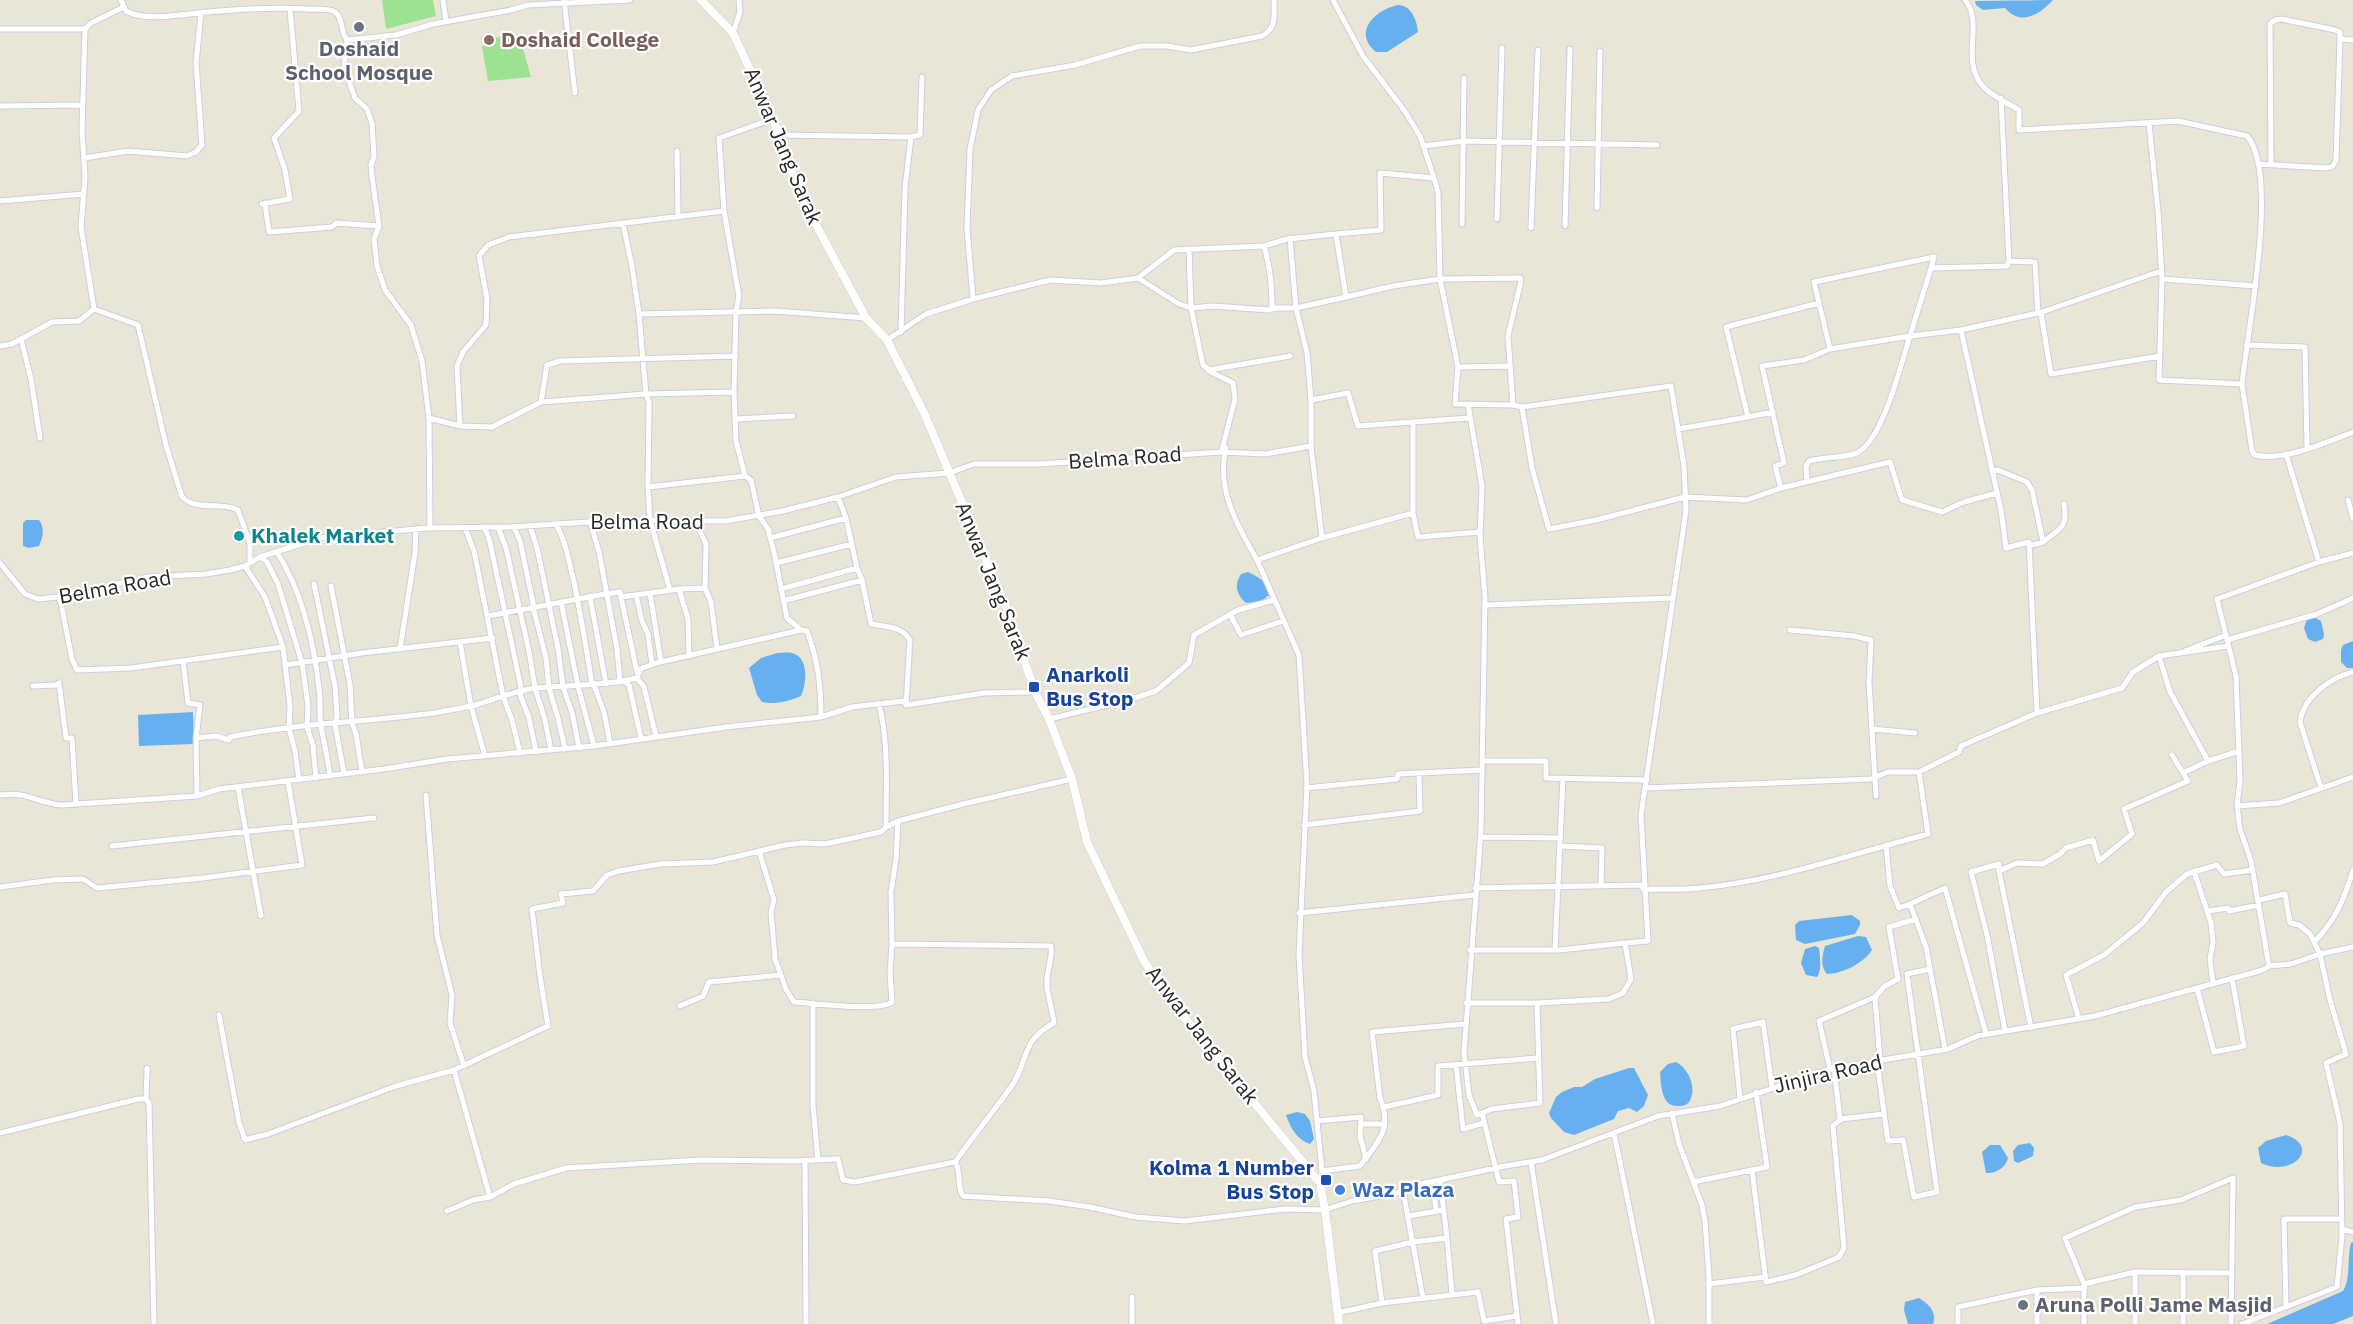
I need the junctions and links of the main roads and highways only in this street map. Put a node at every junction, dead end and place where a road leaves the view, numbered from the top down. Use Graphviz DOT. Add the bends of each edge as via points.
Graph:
graph roads {
  1 [pos="701,0"];
  2 [pos="1339,1324"];
  1 -- 2 [label="main road, Anwar Jang Sarak" via="733,33 814,221 866,318 887,340 925,416 1007,609 1035,692 1071,779 1087,842 1144,961 1169,999 1320,1183"];
}
